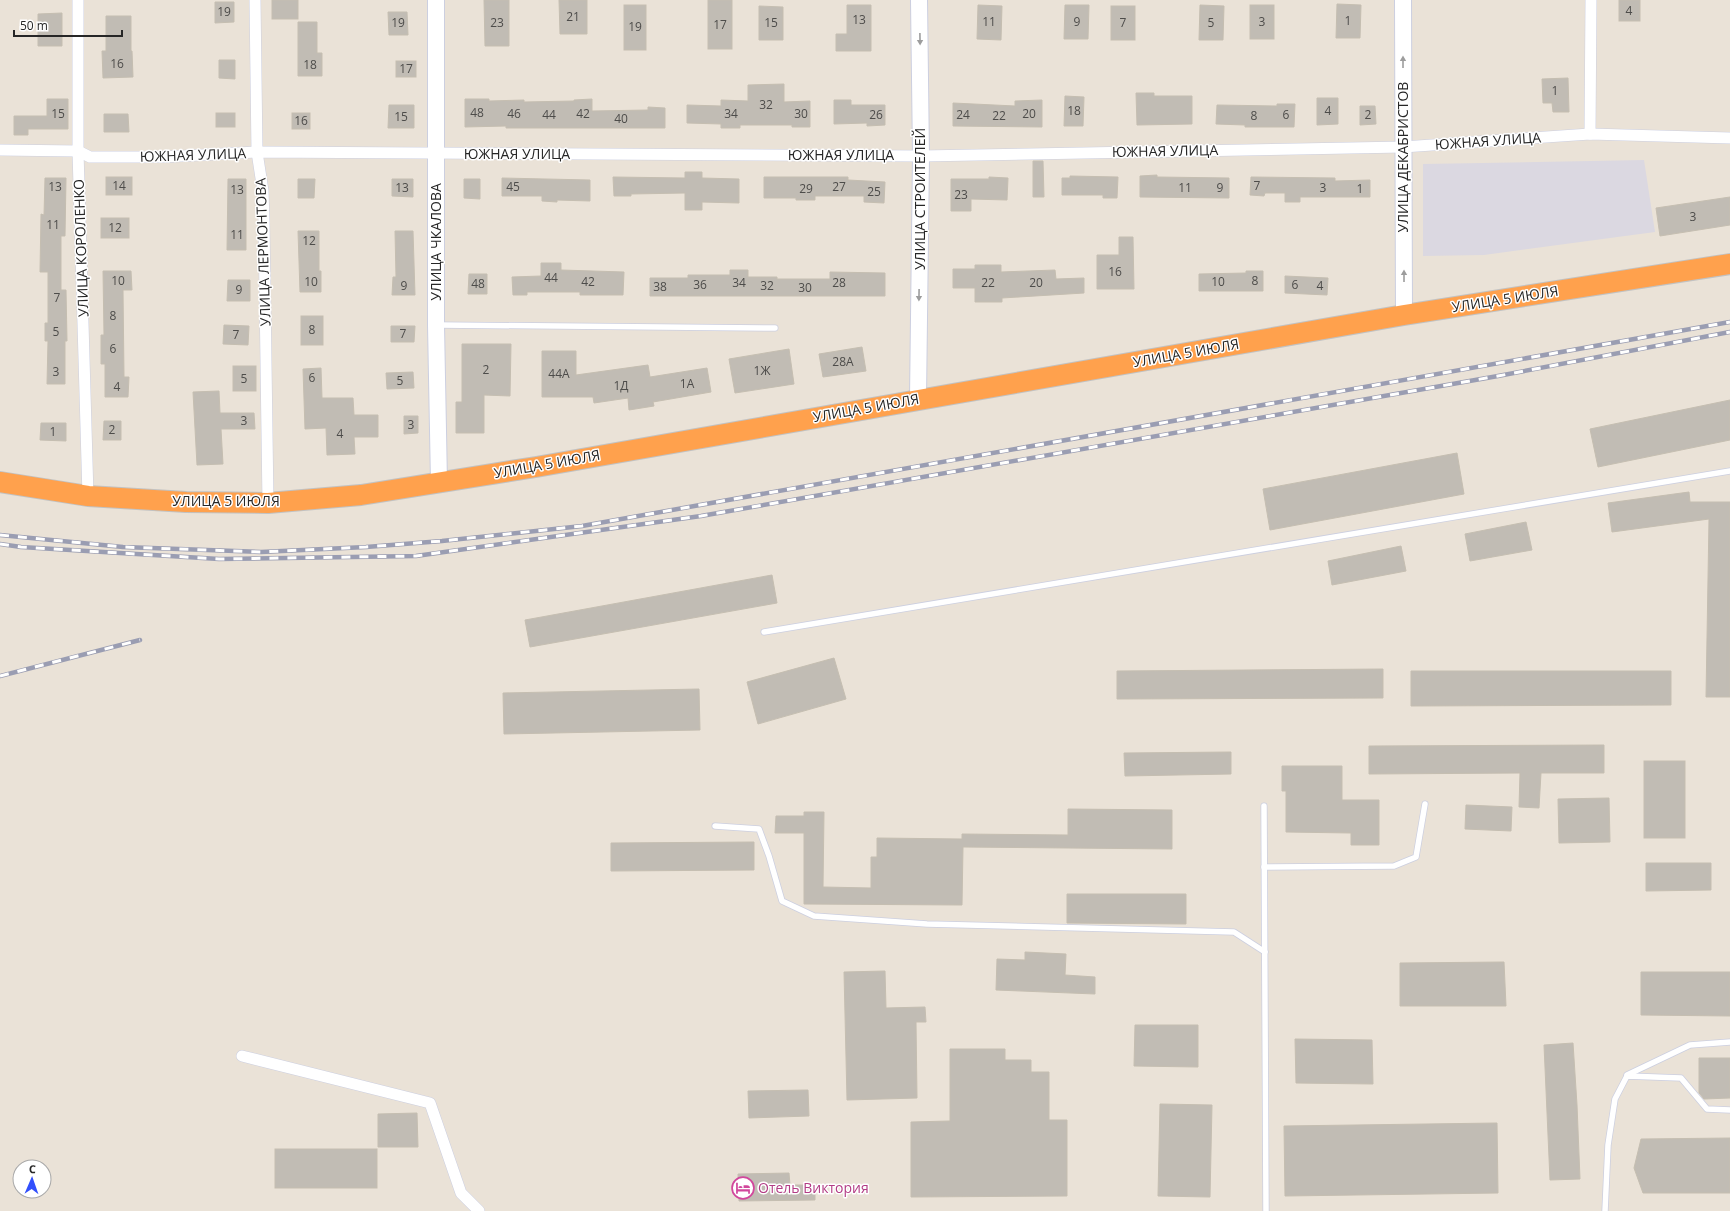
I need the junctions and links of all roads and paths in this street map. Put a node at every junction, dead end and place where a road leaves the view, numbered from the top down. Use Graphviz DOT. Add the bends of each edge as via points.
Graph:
graph roads {
  1 [pos="78,0"];
  2 [pos="255,0"];
  3 [pos="436,0"];
  4 [pos="919,0"];
  5 [pos="1403,0"];
  6 [pos="1591,0"];
  7 [pos="1590,134"];
  8 [pos="1730,138"];
  9 [pos="1404,147"];
  10 [pos="0,150"];
  11 [pos="78,151"];
  12 [pos="257,152"];
  13 [pos="436,153"];
  14 [pos="921,156"];
  15 [pos="1730,264"];
  16 [pos="1404,315"];
  17 [pos="436,325"];
  18 [pos="775,328"];
  19 [pos="918,399"];
  20 [pos="1730,471"];
  21 [pos="0,482"];
  22 [pos="439,483"];
  23 [pos="88,496"];
  24 [pos="268,503"];
  25 [pos="764,632"];
  26 [pos="1425,804"];
  27 [pos="1264,806"];
  28 [pos="715,826"];
  29 [pos="1264,867"];
  30 [pos="1265,952"];
  31 [pos="1730,1042"];
  32 [pos="242,1056"];
  33 [pos="1627,1076"];
  34 [pos="1730,1110"];
  35 [pos="479,1211"];
  36 [pos="1266,1211"];
  37 [pos="1605,1211"];
  1 -- 11 [label="street, УЛИЦА КОРОЛЕНКО"];
  2 -- 12 [label="street, УЛИЦА ЛЕРМОНТОВА"];
  3 -- 13 [label="main road, УЛИЦА ЧКАЛОВА"];
  4 -- 14 [label="main road, УЛИЦА СТРОИТЕЛЕЙ, one-way"];
  9 -- 5 [label="main road, УЛИЦА ДЕКАБРИСТОВ, one-way"];
  6 -- 7 [label="street"];
  7 -- 8 [label="street, ЮЖНАЯ УЛИЦА"];
  7 -- 9 [label="street, ЮЖНАЯ УЛИЦА"];
  9 -- 14 [label="street, ЮЖНАЯ УЛИЦА"];
  16 -- 9 [label="main road, УЛИЦА ДЕКАБРИСТОВ, one-way"];
  10 -- 11 [label="street, ЮЖНАЯ УЛИЦА"];
  11 -- 12 [label="street, ЮЖНАЯ УЛИЦА" via="90,157 163,157"];
  11 -- 23 [label="street, УЛИЦА КОРОЛЕНКО"];
  12 -- 13 [label="street, ЮЖНАЯ УЛИЦА"];
  12 -- 24 [label="street, УЛИЦА ЛЕРМОНТОВА" via="263,191 264,222"];
  13 -- 14 [label="street, ЮЖНАЯ УЛИЦА"];
  13 -- 17 [label="main road, УЛИЦА ЧКАЛОВА"];
  14 -- 19 [label="main road, УЛИЦА СТРОИТЕЛЕЙ, one-way"];
  15 -- 16 [label="highway, УЛИЦА 5 ИЮЛЯ"];
  16 -- 19 [label="highway, УЛИЦА 5 ИЮЛЯ"];
  17 -- 18 [label="lane"];
  17 -- 22 [label="main road, УЛИЦА ЧКАЛОВА"];
  19 -- 22 [label="highway, УЛИЦА 5 ИЮЛЯ"];
  20 -- 25 [label="lane"];
  21 -- 23 [label="highway, УЛИЦА 5 ИЮЛЯ"];
  22 -- 24 [label="highway, УЛИЦА 5 ИЮЛЯ" via="361,495"];
  23 -- 24 [label="highway, УЛИЦА 5 ИЮЛЯ" via="186,502"];
  26 -- 29 [label="lane" via="1416,857 1394,866"];
  27 -- 29 [label="lane"];
  28 -- 30 [label="lane" via="759,829 770,856 782,901 814,916 927,924 1234,932"];
  29 -- 30 [label="lane"];
  30 -- 36 [label="lane"];
  31 -- 33 [label="lane" via="1690,1045"];
  32 -- 35 [label="street" via="430,1103 461,1193"];
  33 -- 34 [label="lane" via="1681,1078 1707,1109"];
  33 -- 37 [label="lane" via="1615,1099 1608,1144"];
}
